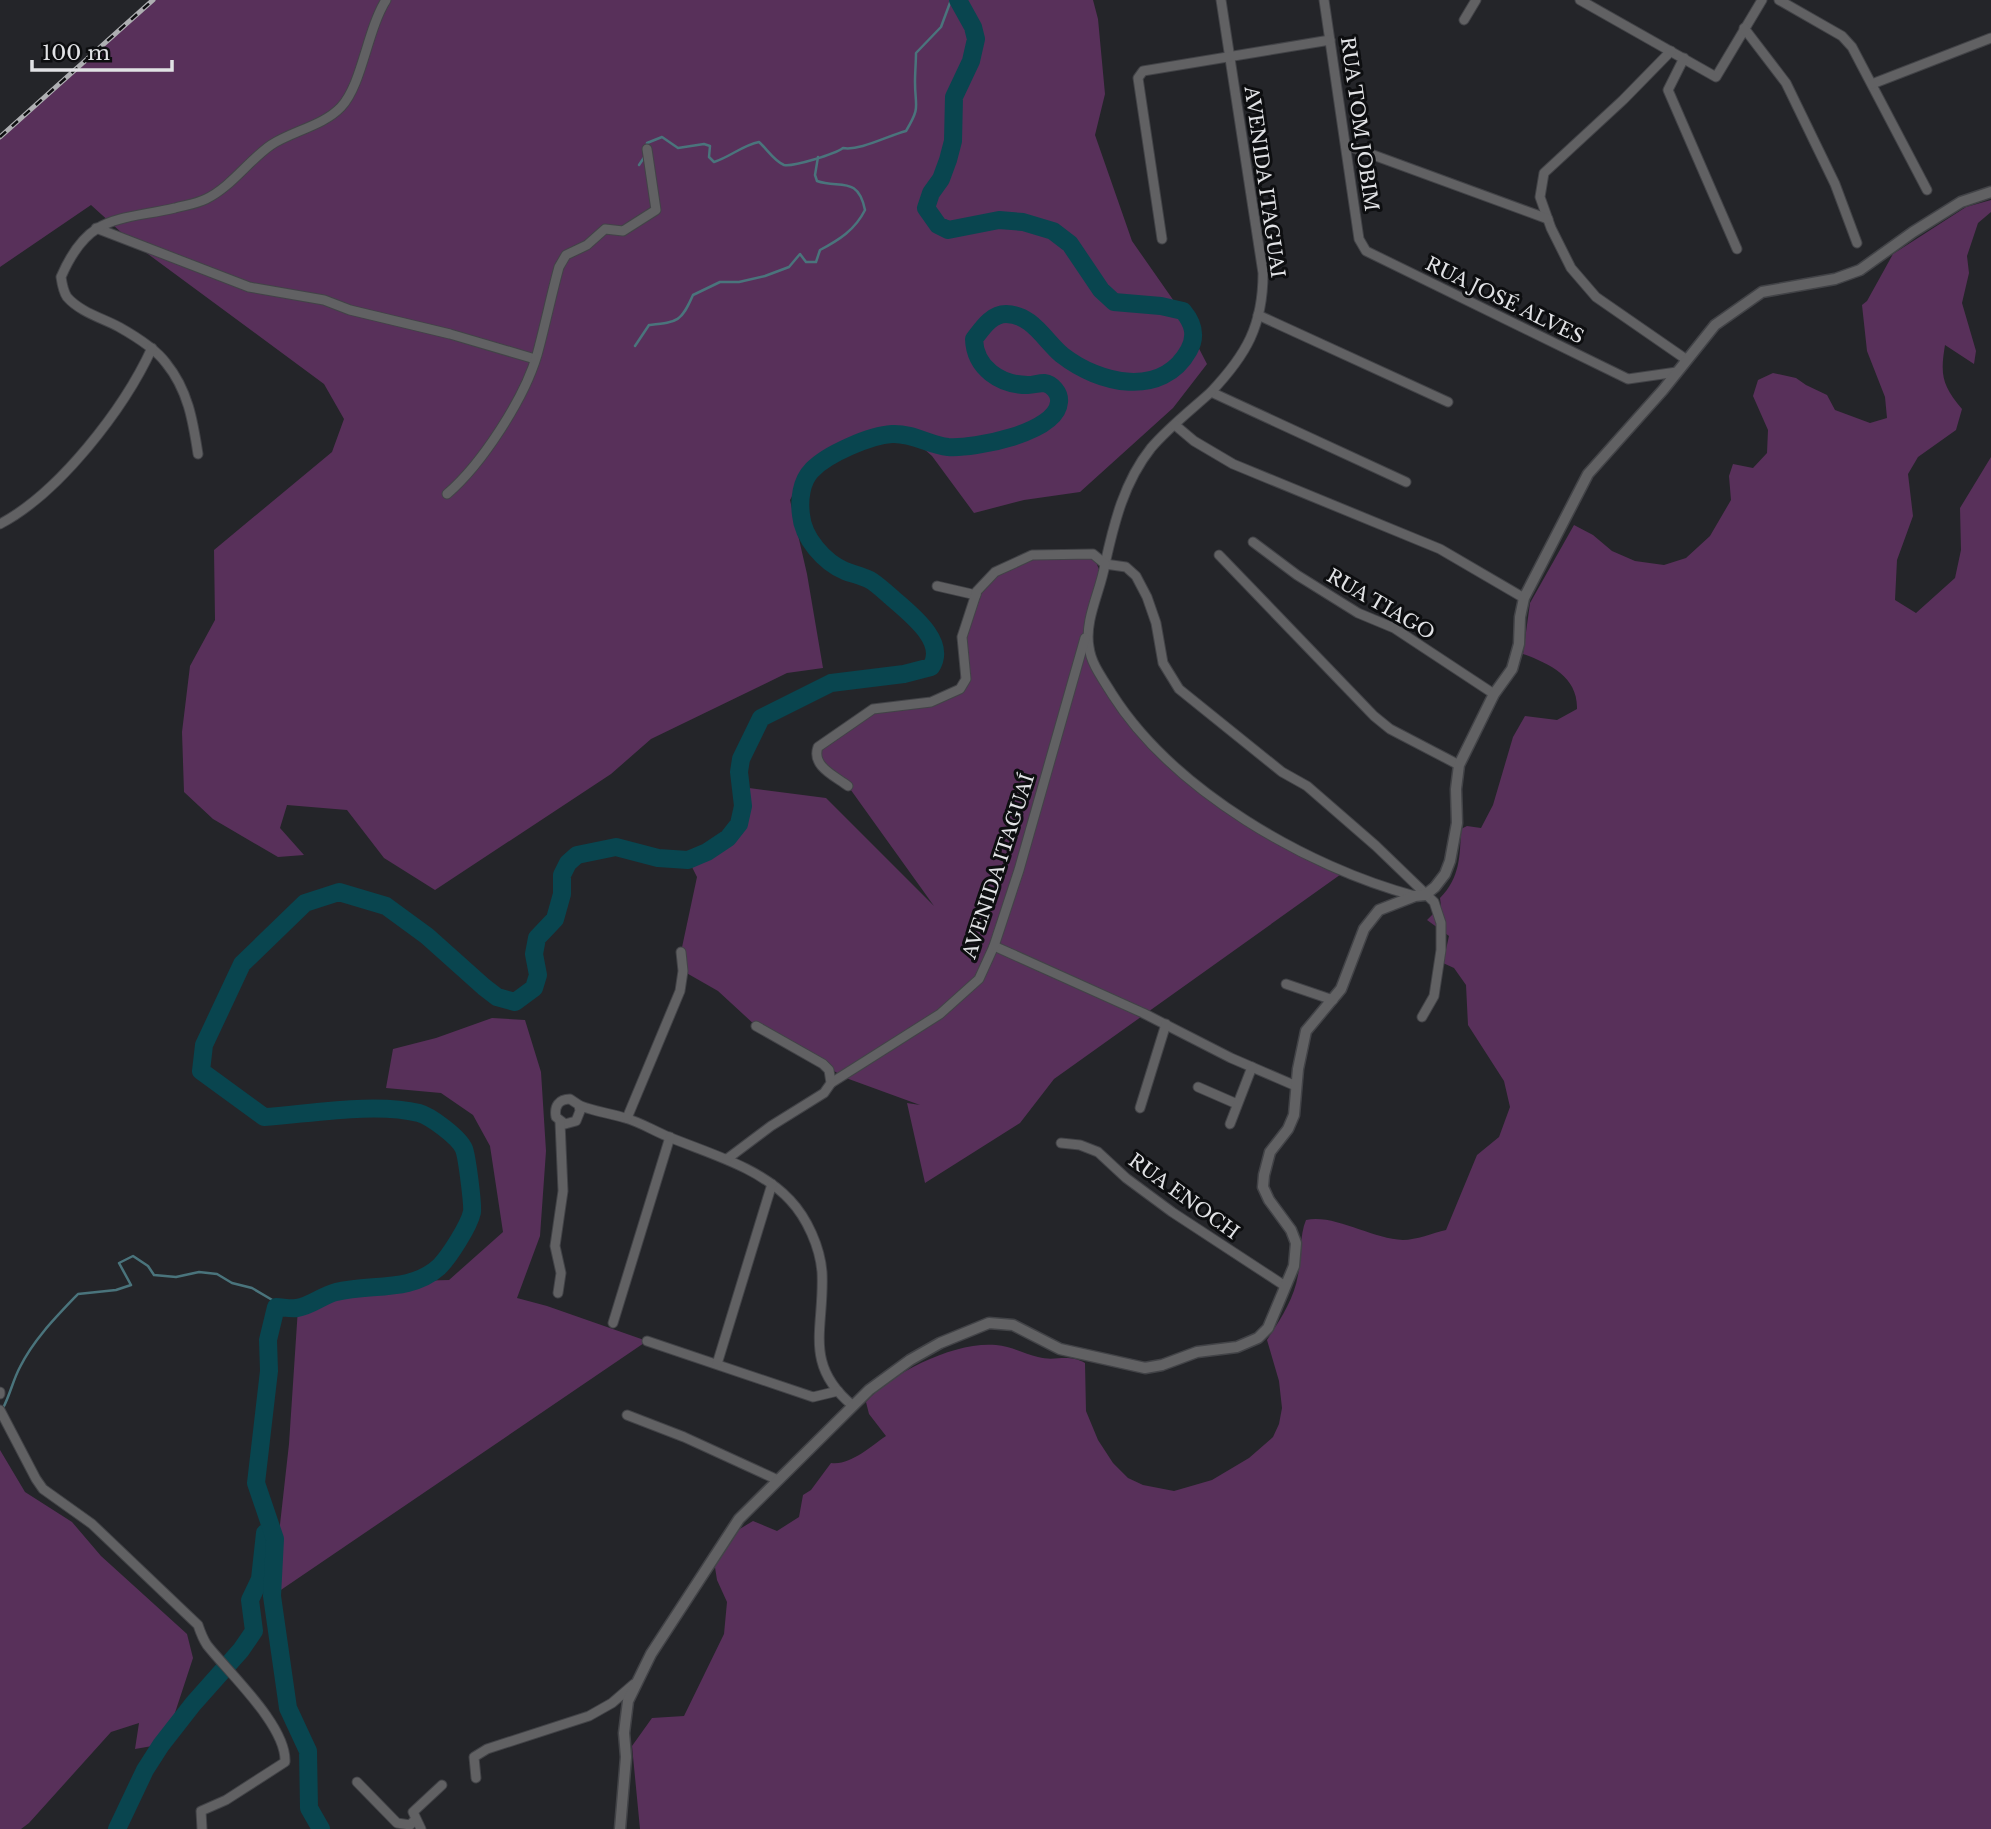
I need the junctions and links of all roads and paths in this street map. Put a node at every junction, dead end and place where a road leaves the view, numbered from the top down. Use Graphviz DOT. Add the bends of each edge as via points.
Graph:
graph roads {
  1 [pos="386,0"];
  2 [pos="1221,0"];
  3 [pos="1324,0"];
  4 [pos="1476,0"];
  5 [pos="1580,0"];
  6 [pos="1762,0"];
  7 [pos="1779,0"];
  8 [pos="1799,4"];
  9 [pos="1464,20"];
  10 [pos="1744,28"];
  11 [pos="1991,38"];
  12 [pos="1330,40"];
  13 [pos="1671,51"];
  14 [pos="1230,56"];
  15 [pos="1684,58"];
  16 [pos="1872,84"];
  17 [pos="1346,145"];
  18 [pos="647,149"];
  19 [pos="1927,190"];
  20 [pos="1991,192"];
  21 [pos="1548,219"];
  22 [pos="96,228"];
  23 [pos="1162,239"];
  24 [pos="1857,243"];
  25 [pos="1737,249"];
  26 [pos="1366,251"];
  27 [pos="1258,316"];
  28 [pos="152,348"];
  29 [pos="535,359"];
  30 [pos="1687,360"];
  31 [pos="1677,372"];
  32 [pos="1211,392"];
  33 [pos="1448,402"];
  34 [pos="1175,425"];
  35 [pos="198,454"];
  36 [pos="1406,482"];
  37 [pos="447,494"];
  38 [pos="0,524"];
  39 [pos="1253,542"];
  40 [pos="1219,555"];
  41 [pos="1105,564"];
  42 [pos="937,586"];
  43 [pos="976,595"];
  44 [pos="1524,598"];
  45 [pos="1088,630"];
  46 [pos="1494,694"];
  47 [pos="1459,765"];
  48 [pos="848,786"];
  49 [pos="1420,895"];
  50 [pos="994,946"];
  51 [pos="681,952"];
  52 [pos="1286,984"];
  53 [pos="1334,1000"];
  54 [pos="1422,1017"];
  55 [pos="1166,1024"];
  56 [pos="756,1026"];
  57 [pos="1252,1067"];
  58 [pos="831,1083"];
  59 [pos="1296,1086"];
  60 [pos="1198,1087"];
  61 [pos="1237,1104"];
  62 [pos="579,1105"];
  63 [pos="1140,1108"];
  64 [pos="628,1118"];
  65 [pos="560,1122"];
  66 [pos="1230,1124"];
  67 [pos="670,1137"];
  68 [pos="1061,1143"];
  69 [pos="727,1159"];
  70 [pos="772,1184"];
  71 [pos="1285,1286"];
  72 [pos="558,1293"];
  73 [pos="613,1323"];
  74 [pos="648,1341"];
  75 [pos="718,1364"];
  76 [pos="838,1391"];
  77 [pos="852,1405"];
  78 [pos="2,1415"];
  79 [pos="627,1415"];
  80 [pos="778,1480"];
  81 [pos="640,1678"];
  82 [pos="476,1778"];
  83 [pos="358,1783"];
  84 [pos="442,1785"];
  85 [pos="415,1819"];
  86 [pos="202,1829"];
  87 [pos="421,1829"];
  88 [pos="620,1829"];
  1 -- 22 [label="street" via="354,86 339,110 272,145 208,198 118,218"];
  2 -- 14 [label="street, AVENIDA ITAGUAI"];
  3 -- 12 [label="street, RUA TOM JOBIM"];
  4 -- 9 [label="street"];
  5 -- 13 [label="street"];
  6 -- 10 [label="street"];
  7 -- 8 [label="street"];
  8 -- 16 [label="street" via="1842,36"];
  10 -- 15 [label="street" via="1716,77"];
  10 -- 24 [label="street" via="1786,83 1835,184"];
  11 -- 16 [label="street"];
  12 -- 14 [label="street"];
  12 -- 17 [label="street, RUA TOM JOBIM"];
  13 -- 15 [label="street"];
  13 -- 21 [label="street" via="1544,173 1540,197"];
  14 -- 23 [label="street" via="1139,74"];
  14 -- 27 [label="street, AVENIDA ITAGUAI" via="1263,273"];
  15 -- 25 [label="street" via="1668,90"];
  16 -- 19 [label="street"];
  17 -- 21 [label="street"];
  17 -- 26 [label="street, RUA TOM JOBIM" via="1359,239"];
  18 -- 29 [label="street" via="656,210 623,231 605,229 566,255"];
  20 -- 30 [label="street" via="1961,202 1860,270 1762,292 1715,325"];
  21 -- 30 [label="street" via="1572,268 1596,296"];
  22 -- 28 [label="street" via="76,247 61,277 66,295 75,305"];
  22 -- 29 [label="street" via="249,287 324,300"];
  26 -- 31 [label="street, RUA JOSÉ ALVES" via="1628,379"];
  27 -- 32 [label="street, AVENIDA ITAGUAI" via="1234,367"];
  27 -- 33 [label="street"];
  28 -- 35 [label="street" via="166,362 188,402"];
  28 -- 38 [label="street" via="143,368 78,458 22,512"];
  29 -- 37 [label="street" via="524,389 491,445"];
  30 -- 31 [label="street"];
  31 -- 44 [label="street" via="1588,474"];
  32 -- 34 [label="street"];
  32 -- 36 [label="street"];
  34 -- 41 [label="street" via="1152,447 1128,484"];
  34 -- 44 [label="street" via="1233,464 1440,549"];
  39 -- 46 [label="street, RUA TIAGO" via="1297,575 1358,613 1394,628"];
  40 -- 47 [label="street" via="1390,730"];
  41 -- 43 [label="street" via="1093,554 1032,555 995,572"];
  41 -- 45 [label="street, AVENIDA ITAGUAÍ"];
  41 -- 49 [label="street" via="1126,566 1136,576 1156,623 1163,663 1179,690 1282,772 1307,786 1376,846"];
  42 -- 43 [label="street"];
  43 -- 48 [label="street" via="962,637 966,679 960,689 931,702 873,709 818,747 818,762"];
  44 -- 46 [label="street" via="1513,669"];
  45 -- 49 [label="street" via="1094,664 1127,717 1175,768 1260,830 1378,886"];
  45 -- 50 [label="street, AVENIDA ITAGUAÍ"];
  46 -- 47 [label="street"];
  47 -- 49 [label="street" via="1450,862 1435,887"];
  49 -- 53 [label="street" via="1379,909 1367,923"];
  49 -- 54 [label="street" via="1434,902 1441,923 1434,996"];
  50 -- 55 [label="street"];
  50 -- 58 [label="street, AVENIDA ITAGUAÍ" via="979,979 940,1014"];
  51 -- 64 [label="street" via="680,991"];
  52 -- 53 [label="street"];
  53 -- 59 [label="street" via="1306,1031"];
  55 -- 57 [label="street"];
  55 -- 63 [label="street"];
  56 -- 58 [label="street" via="823,1064 830,1070"];
  57 -- 59 [label="street"];
  57 -- 61 [label="street"];
  58 -- 69 [label="street, AVENIDA ITAGUAÍ" via="824,1093"];
  59 -- 71 [label="street" via="1294,1115 1270,1152 1264,1175 1269,1200 1296,1243 1294,1266"];
  60 -- 61 [label="street"];
  61 -- 66 [label="street"];
  62 -- 64 [label="street"];
  62 -- 65 [label="street" via="576,1121"];
  62 -- 65 [label="street" via="570,1099 560,1102 555,1112"];
  64 -- 67 [label="street"];
  65 -- 72 [label="street" via="563,1191 555,1246 561,1273"];
  67 -- 69 [label="street"];
  67 -- 73 [label="street"];
  68 -- 71 [label="street, RUA ENOCH" via="1098,1152 1172,1212"];
  69 -- 70 [label="street"];
  70 -- 75 [label="street"];
  70 -- 76 [label="street" via="799,1211 819,1254 820,1359"];
  71 -- 77 [label="street" via="1268,1328 1237,1347 1197,1352 1145,1368 1060,1349 1013,1325 989,1322 910,1360"];
  74 -- 75 [label="street"];
  75 -- 76 [label="street" via="813,1397"];
  76 -- 77 [label="street"];
  77 -- 80 [label="street"];
  78 -- 86 [label="street" via="43,1489 92,1524 198,1625 206,1643 238,1679 286,1752 285,1762 201,1811"];
  79 -- 80 [label="street"];
  80 -- 81 [label="street" via="739,1519"];
  81 -- 82 [label="street" via="589,1716 487,1749 474,1757"];
  81 -- 88 [label="street" via="625,1719"];
  83 -- 85 [label="street" via="397,1824 410,1825"];
  84 -- 85 [label="street" via="413,1812"];
  85 -- 87 [label="street"];
}
